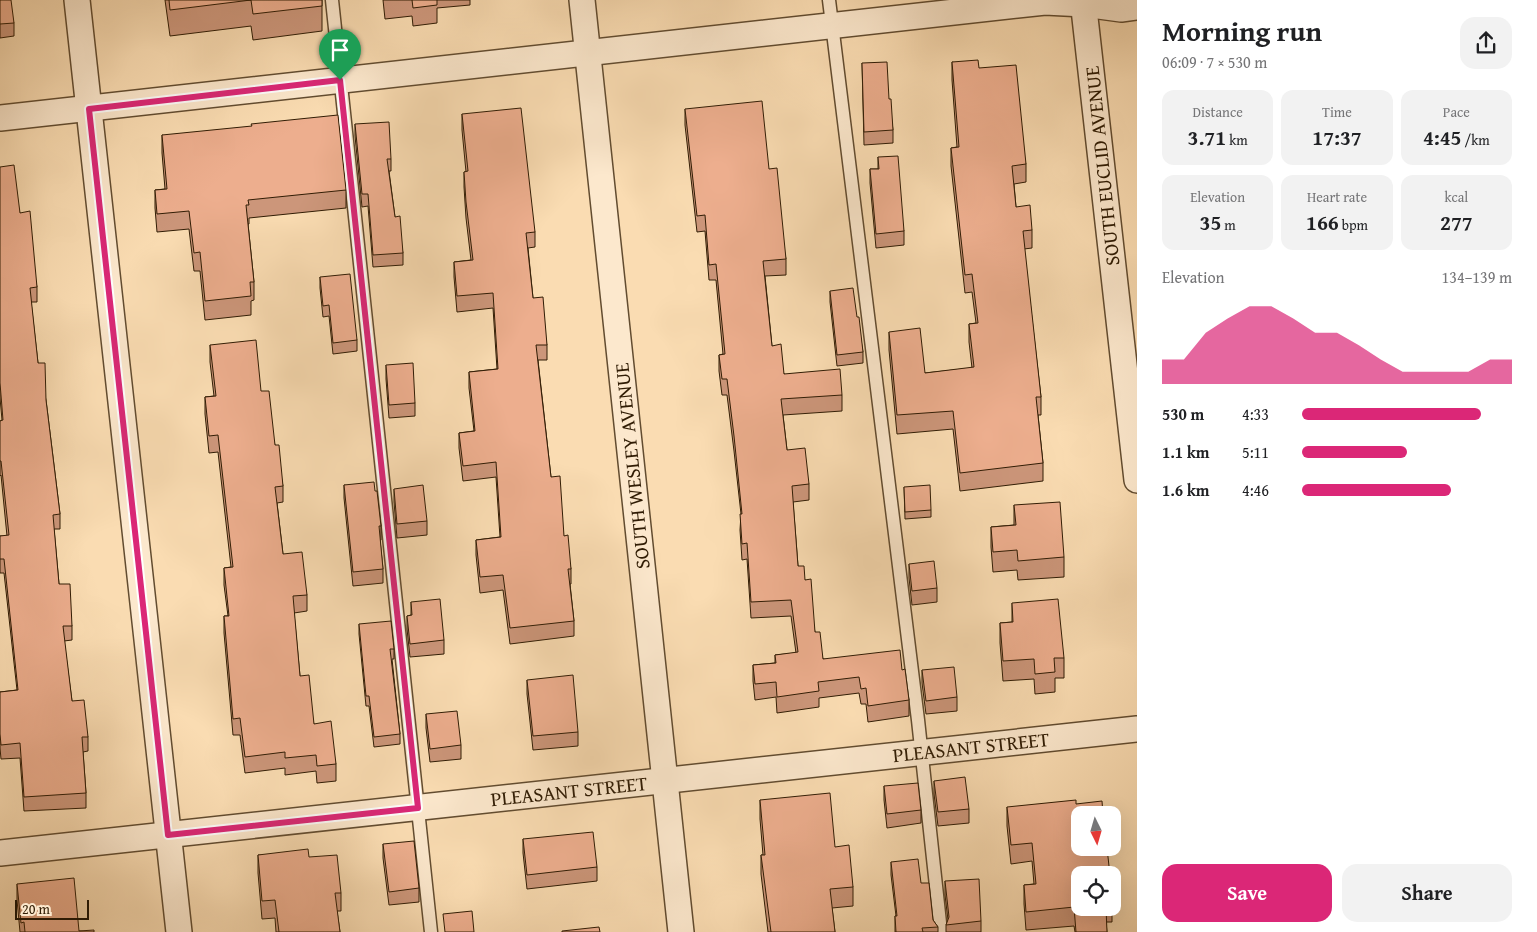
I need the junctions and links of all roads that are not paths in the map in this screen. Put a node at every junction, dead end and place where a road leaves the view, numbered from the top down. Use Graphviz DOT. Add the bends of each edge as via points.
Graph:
graph roads {
  1 [pos="77,0"];
  2 [pos="332,0"];
  3 [pos="582,0"];
  4 [pos="829,0"];
  5 [pos="1084,2"];
  6 [pos="1137,7"];
  7 [pos="832,26"];
  8 [pos="588,53"];
  9 [pos="340,80"];
  10 [pos="89,109"];
  11 [pos="0,118"];
  12 [pos="1137,480"];
  13 [pos="1137,729"];
  14 [pos="922,753"];
  15 [pos="665,781"];
  16 [pos="418,808"];
  17 [pos="168,835"];
  18 [pos="0,854"];
  19 [pos="179,932"];
  20 [pos="431,932"];
  21 [pos="681,932"];
  22 [pos="941,932"];
  1 -- 10 [label="street"];
  2 -- 9 [label="lane"];
  3 -- 8 [label="street, SOUTH WESLEY AVENUE"];
  4 -- 7 [label="lane"];
  5 -- 6 [label="street" via="1121,9"];
  5 -- 7 [label="street" via="1045,2"];
  5 -- 12 [label="street, SOUTH EUCLID AVENUE"];
  7 -- 8 [label="street"];
  7 -- 14 [label="lane"];
  8 -- 9 [label="street"];
  8 -- 15 [label="street, SOUTH WESLEY AVENUE"];
  9 -- 10 [label="street"];
  9 -- 16 [label="lane"];
  10 -- 11 [label="street"];
  10 -- 17 [label="street"];
  13 -- 14 [label="street, PLEASANT STREET"];
  14 -- 15 [label="street, PLEASANT STREET"];
  14 -- 22 [label="lane"];
  15 -- 16 [label="street, PLEASANT STREET"];
  15 -- 21 [label="street, SOUTH WESLEY AVENUE"];
  16 -- 17 [label="street, PLEASANT STREET"];
  16 -- 20 [label="lane"];
  17 -- 18 [label="street, PLEASANT STREET"];
  17 -- 19 [label="street"];
}
